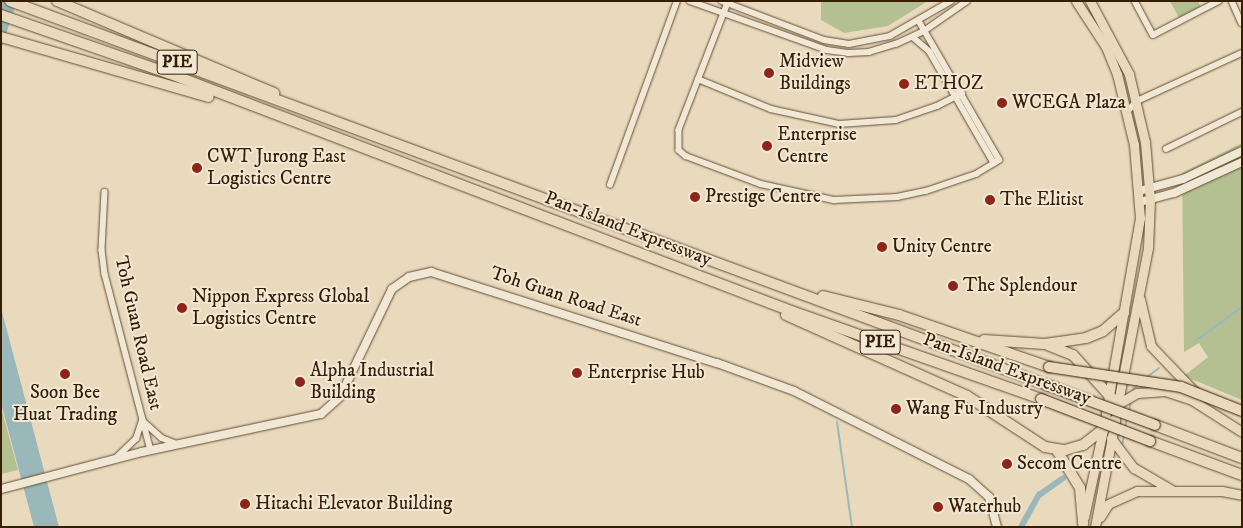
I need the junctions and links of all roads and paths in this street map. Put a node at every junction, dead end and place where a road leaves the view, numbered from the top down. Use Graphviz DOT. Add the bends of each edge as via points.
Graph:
graph roads {
  1 [pos="57,1"];
  2 [pos="678,1"];
  3 [pos="690,1"];
  4 [pos="951,1"];
  5 [pos="967,1"];
  6 [pos="1076,1"];
  7 [pos="1090,1"];
  8 [pos="1134,1"];
  9 [pos="1219,1"];
  10 [pos="1232,1"];
  11 [pos="725,2"];
  12 [pos="14,3"];
  13 [pos="723,14"];
  14 [pos="1,15"];
  15 [pos="919,22"];
  16 [pos="1242,23"];
  17 [pos="924,31"];
  18 [pos="1,37"];
  19 [pos="913,37"];
  20 [pos="1242,53"];
  21 [pos="698,79"];
  22 [pos="959,94"];
  23 [pos="232,100"];
  24 [pos="1137,102"];
  25 [pos="1127,112"];
  26 [pos="1242,112"];
  27 [pos="334,121"];
  28 [pos="1166,149"];
  29 [pos="1242,151"];
  30 [pos="1242,162"];
  31 [pos="610,185"];
  32 [pos="1149,189"];
  33 [pos="1139,191"];
  34 [pos="105,192"];
  35 [pos="1150,200"];
  36 [pos="1140,202"];
  37 [pos="720,284"];
  38 [pos="797,291"];
  39 [pos="1139,295"];
  40 [pos="1124,313"];
  41 [pos="969,339"];
  42 [pos="1045,344"];
  43 [pos="1108,394"];
  44 [pos="1117,404"];
  45 [pos="1242,411"];
  46 [pos="1220,416"];
  47 [pos="1110,418"];
  48 [pos="142,419"];
  49 [pos="1103,430"];
  50 [pos="1242,432"];
  51 [pos="1112,439"];
  52 [pos="177,444"];
  53 [pos="151,450"];
  54 [pos="1056,450"];
  55 [pos="1242,458"];
  56 [pos="114,459"];
  57 [pos="1242,475"];
  58 [pos="1,489"];
  59 [pos="1174,491"];
  60 [pos="1242,495"];
  61 [pos="1083,525"];
  62 [pos="1096,526"];
  63 [pos="997,527"];
  1 -- 27 [label="highway"];
  2 -- 31 [label="street"];
  3 -- 13 [label="street"];
  4 -- 15 [label="street"];
  5 -- 17 [label="street"];
  6 -- 25 [label="main road" via="1109,53"];
  7 -- 24 [label="main road" via="1123,60"];
  8 -- 9 [label="street" via="1153,35"];
  10 -- 16 [label="street"];
  11 -- 13 [label="street"];
  11 -- 15 [label="street" via="837,42 882,40"];
  12 -- 27 [label="highway, Pan-Island Expressway / PIE"];
  13 -- 19 [label="street" via="841,52 869,52"];
  13 -- 21 [label="street"];
  14 -- 23 [label="highway, Pan-Island Expressway / PIE"];
  15 -- 17 [label="street"];
  17 -- 19 [label="street"];
  17 -- 22 [label="street"];
  18 -- 23 [label="highway" via="216,100"];
  19 -- 22 [label="street" via="930,52"];
  20 -- 24 [label="street"];
  21 -- 22 [label="street" via="771,109 833,124 896,120 924,112"];
  21 -- 22 [label="street" via="678,134 680,152 784,191 834,200 897,198 946,185 994,163"];
  23 -- 37 [label="highway, Pan-Island Expressway / PIE" via="543,214"];
  24 -- 25 [label="street"];
  24 -- 32 [label="main road"];
  25 -- 33 [label="main road"];
  26 -- 28 [label="street"];
  27 -- 38 [label="highway, Pan-Island Expressway / PIE"];
  29 -- 32 [label="street" via="1183,179"];
  30 -- 35 [label="street" via="1185,189"];
  32 -- 33 [label="street"];
  32 -- 35 [label="main road"];
  33 -- 36 [label="main road"];
  34 -- 48 [label="street, Toh Guan Road East" via="102,250 105,274"];
  35 -- 36 [label="street"];
  35 -- 39 [label="main road" via="1148,248"];
  36 -- 40 [label="main road" via="1139,231"];
  37 -- 54 [label="highway" via="934,379 980,404 1035,442"];
  37 -- 57 [label="highway, Pan-Island Expressway / PIE, bridge"];
  38 -- 41 [label="highway" via="899,315"];
  38 -- 55 [label="highway, Pan-Island Expressway / PIE, bridge"];
  39 -- 44 [label="main road"];
  39 -- 46 [label="main road" via="1151,346"];
  40 -- 42 [label="highway" via="1095,335"];
  40 -- 43 [label="main road"];
  41 -- 42 [label="highway"];
  41 -- 45 [label="highway, bridge" via="1049,367 1181,388"];
  42 -- 43 [label="highway" via="1073,355"];
  43 -- 44 [label="highway"];
  43 -- 47 [label="main road"];
  44 -- 46 [label="main road" via="1137,392 1156,390 1192,400"];
  44 -- 47 [label="main road"];
  46 -- 50 [label="main road"];
  47 -- 49 [label="highway"];
  47 -- 51 [label="main road"];
  48 -- 52 [label="street" via="155,433"];
  48 -- 53 [label="street, Toh Guan Road East"];
  48 -- 56 [label="street" via="136,439"];
  49 -- 51 [label="main road"];
  49 -- 54 [label="highway" via="1083,445"];
  49 -- 61 [label="main road"];
  51 -- 59 [label="main road" via="1134,468"];
  51 -- 62 [label="main road"];
  52 -- 53 [label="street, Toh Guan Road East"];
  52 -- 63 [label="street, Toh Guan Road East" via="328,410 340,397 392,289 410,276 431,272 717,363 794,391 969,479 989,497"];
  53 -- 56 [label="street, Toh Guan Road East"];
  54 -- 61 [label="highway" via="1080,488"];
  56 -- 58 [label="street, Toh Guan Road East"];
  59 -- 60 [label="main road"];
  59 -- 62 [label="main road" via="1129,494 1108,504"];
}
